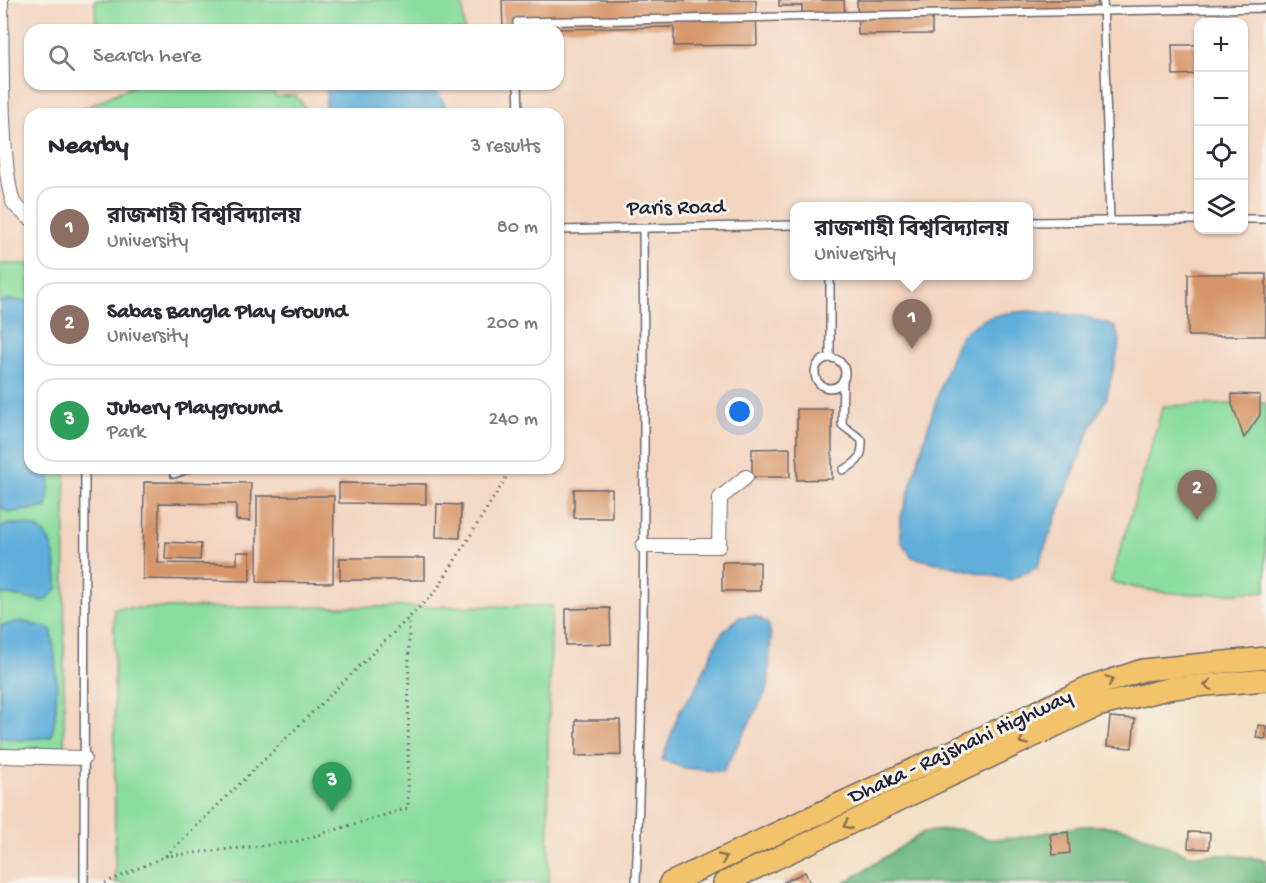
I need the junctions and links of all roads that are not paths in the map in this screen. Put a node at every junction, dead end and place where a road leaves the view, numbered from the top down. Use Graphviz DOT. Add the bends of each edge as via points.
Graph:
graph roads {
  1 [pos="2,0"];
  2 [pos="1103,0"];
  3 [pos="1266,8"];
  4 [pos="1103,10"];
  5 [pos="517,24"];
  6 [pos="1,62"];
  7 [pos="518,90"];
  8 [pos="519,108"];
  9 [pos="0,200"];
  10 [pos="14,204"];
  11 [pos="24,213"];
  12 [pos="1248,219"];
  13 [pos="1266,219"];
  14 [pos="1194,220"];
  15 [pos="1110,221"];
  16 [pos="1033,222"];
  17 [pos="790,225"];
  18 [pos="643,228"];
  19 [pos="564,230"];
  20 [pos="830,280"];
  21 [pos="830,358"];
  22 [pos="843,380"];
  23 [pos="843,470"];
  24 [pos="85,474"];
  25 [pos="746,477"];
  26 [pos="643,546"];
  27 [pos="1266,658"];
  28 [pos="1266,680"];
  29 [pos="0,756"];
  30 [pos="84,758"];
  31 [pos="680,881"];
  32 [pos="84,883"];
  33 [pos="636,883"];
  34 [pos="724,883"];
  1 -- 6 [label="street"];
  2 -- 4 [label="lane"];
  3 -- 4 [label="lane"];
  4 -- 5 [label="lane"];
  4 -- 15 [label="lane"];
  6 -- 10 [label="street" via="3,147"];
  7 -- 8 [label="lane"];
  9 -- 10 [label="street"];
  10 -- 11 [label="street"];
  12 -- 13 [label="lane"];
  14 -- 15 [label="lane"];
  15 -- 16 [label="lane"];
  17 -- 18 [label="lane, Paris Road"];
  18 -- 19 [label="lane, Paris Road"];
  18 -- 26 [label="lane"];
  20 -- 21 [label="lane"];
  21 -- 22 [label="lane" via="842,365"];
  21 -- 22 [label="lane" via="815,368 817,382 831,389"];
  22 -- 23 [label="lane" via="842,425 862,440 863,452 857,463"];
  24 -- 30 [label="lane"];
  25 -- 26 [label="street" via="720,498 719,546"];
  26 -- 33 [label="lane"];
  31 -- 27 [label="highway, Dhaka - Rajshahi Highway, one-way" via="1121,676 1143,670"];
  28 -- 34 [label="highway, Dhaka - Rajshahi Highway, one-way" via="1172,687 1097,706"];
  29 -- 30 [label="street"];
  30 -- 32 [label="lane"];
}
